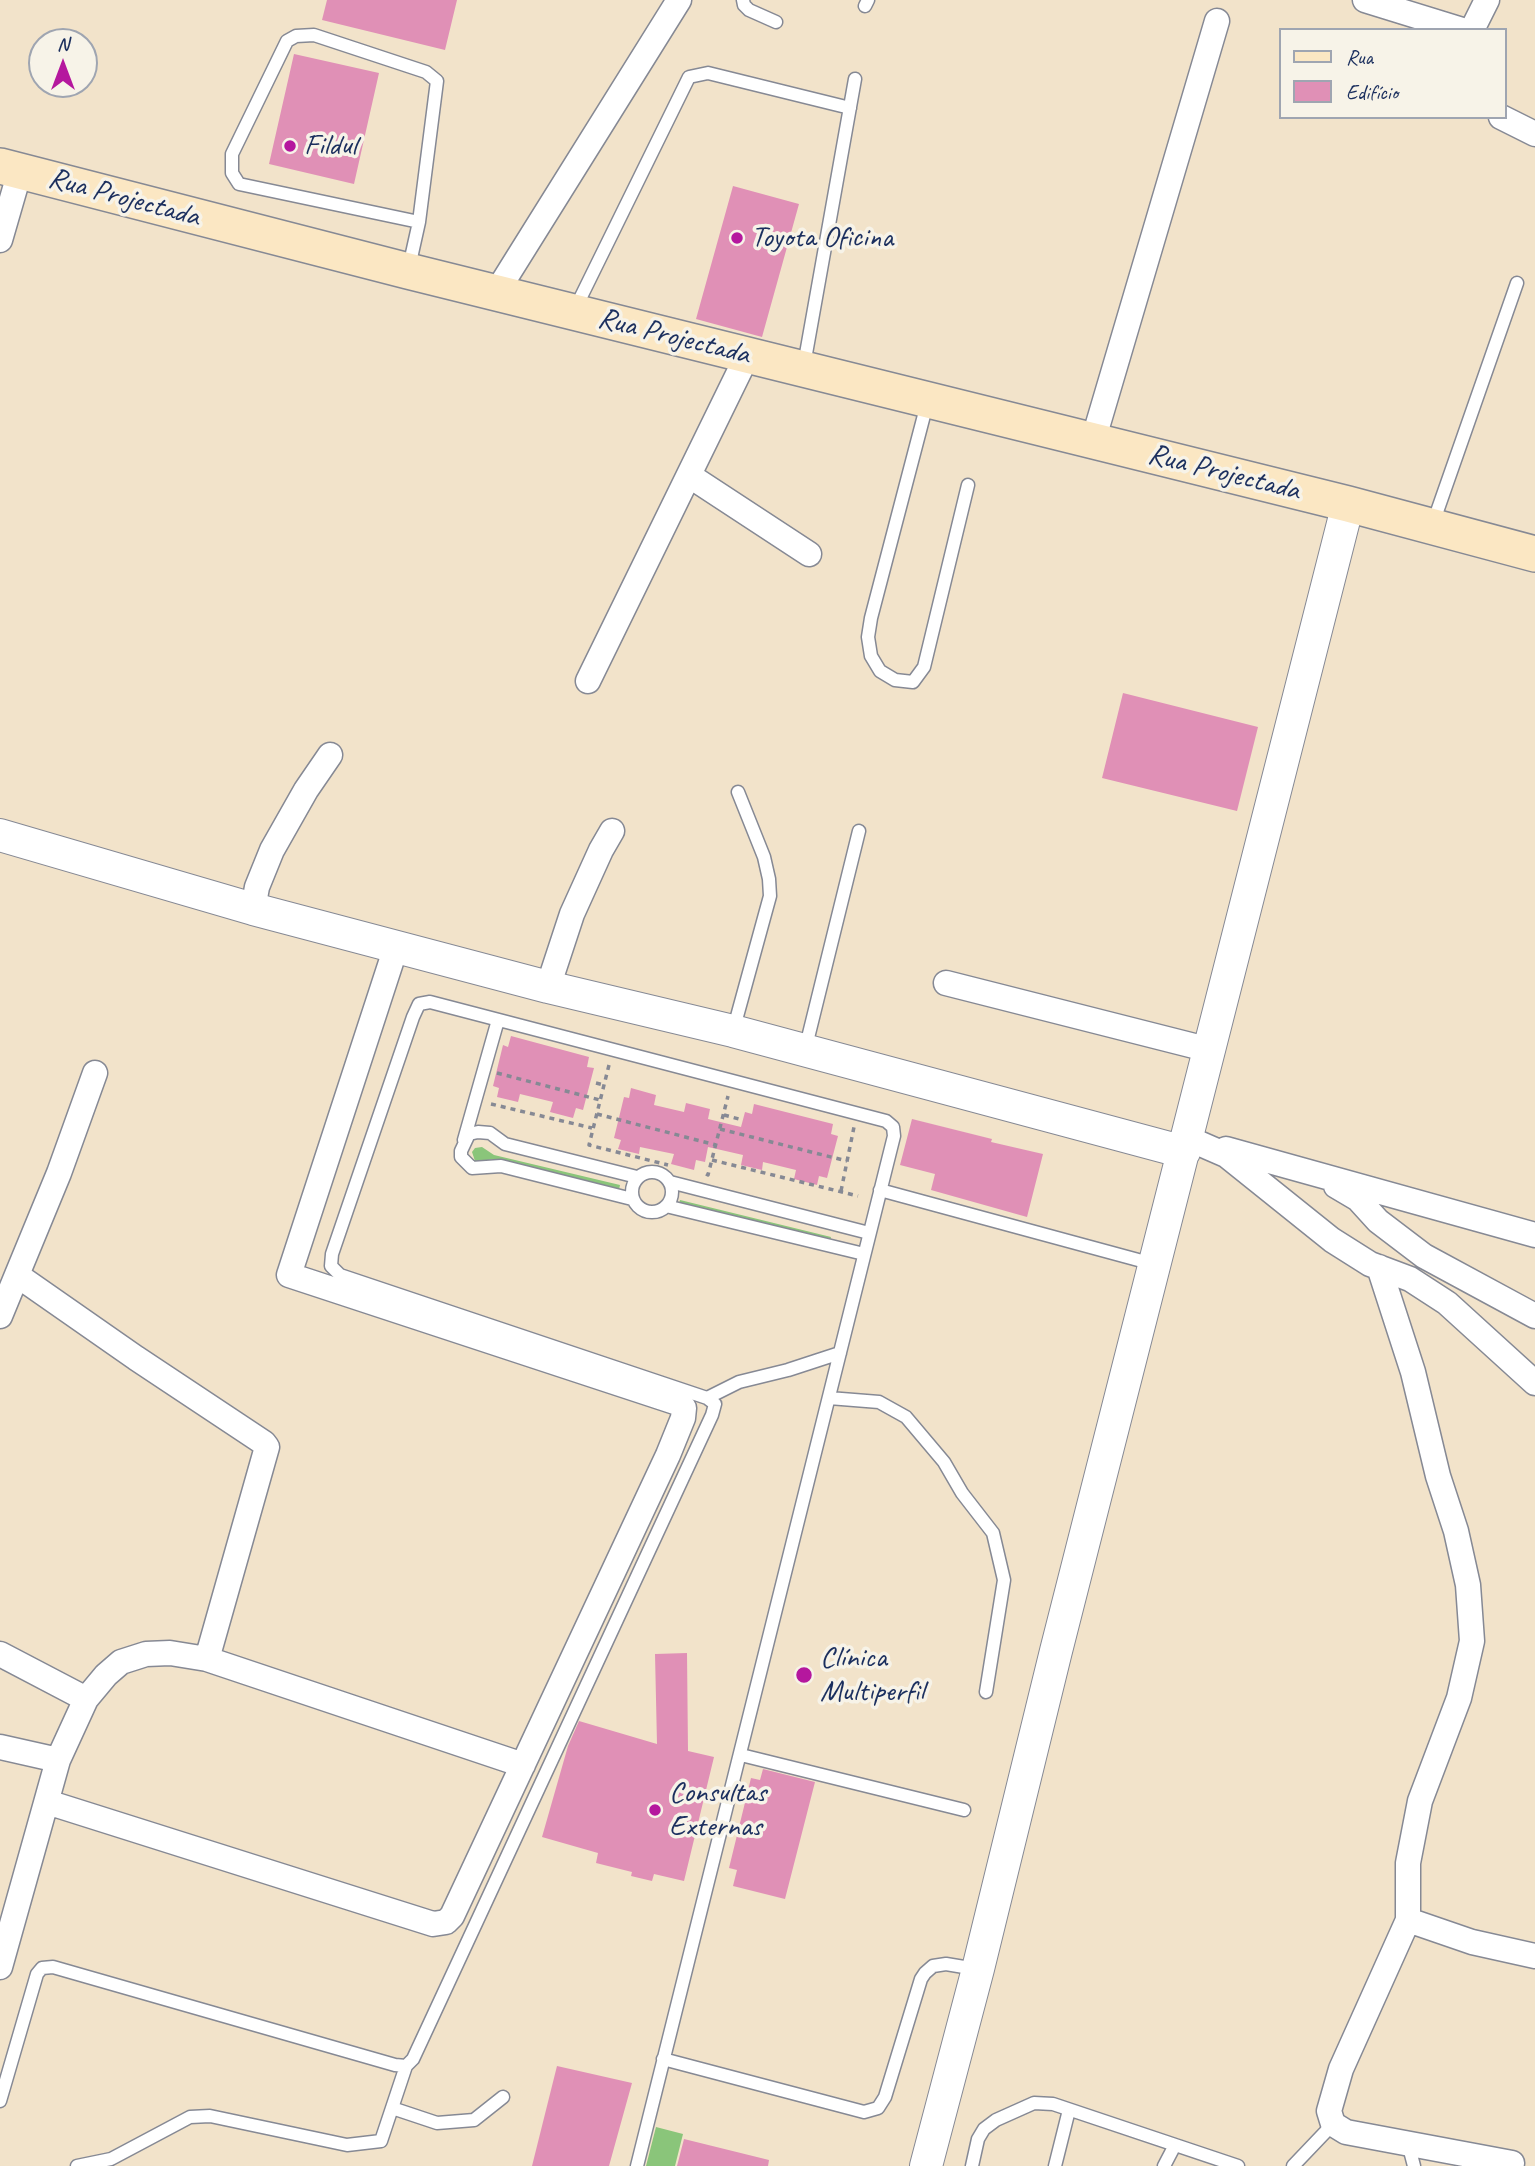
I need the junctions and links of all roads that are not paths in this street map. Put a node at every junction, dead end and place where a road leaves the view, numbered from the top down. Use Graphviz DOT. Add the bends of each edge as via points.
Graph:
graph roads {
  1 [pos="679,0"];
  2 [pos="743,0"];
  3 [pos="1365,0"];
  4 [pos="1487,0"];
  5 [pos="776,22"];
  6 [pos="1217,22"];
  7 [pos="1456,28"];
  8 [pos="1473,28"];
  9 [pos="855,79"];
  10 [pos="850,108"];
  11 [pos="1505,119"];
  12 [pos="1535,134"];
  13 [pos="10,168"];
  14 [pos="419,222"];
  15 [pos="0,240"];
  16 [pos="408,271"];
  17 [pos="1517,284"];
  18 [pos="496,293"];
  19 [pos="573,312"];
  20 [pos="747,356"];
  21 [pos="803,369"];
  22 [pos="928,400"];
  23 [pos="1093,441"];
  24 [pos="690,476"];
  25 [pos="968,485"];
  26 [pos="1348,504"];
  27 [pos="1432,526"];
  28 [pos="809,554"];
  29 [pos="1535,554"];
  30 [pos="587,681"];
  31 [pos="330,755"];
  32 [pos="738,792"];
  33 [pos="612,831"];
  34 [pos="859,831"];
  35 [pos="1,837"];
  36 [pos="253,909"];
  37 [pos="396,947"];
  38 [pos="946,983"];
  39 [pos="548,986"];
  40 [pos="498,1020"];
  41 [pos="733,1031"];
  42 [pos="1210,1050"];
  43 [pos="805,1051"];
  44 [pos="95,1073"];
  45 [pos="464,1140"];
  46 [pos="1186,1145"];
  47 [pos="1307,1171"];
  48 [pos="637,1177"];
  49 [pos="670,1182"];
  50 [pos="880,1190"];
  51 [pos="632,1199"];
  52 [pos="666,1206"];
  53 [pos="869,1233"];
  54 [pos="1535,1235"];
  55 [pos="864,1254"];
  56 [pos="1154,1264"];
  57 [pos="1379,1267"];
  58 [pos="17,1275"];
  59 [pos="1535,1315"];
  60 [pos="0,1316"];
  61 [pos="840,1353"];
  62 [pos="1535,1383"];
  63 [pos="707,1398"];
  64 [pos="829,1398"];
  65 [pos="0,1654"];
  66 [pos="207,1659"];
  67 [pos="986,1692"];
  68 [pos="86,1699"];
  69 [pos="0,1747"];
  70 [pos="741,1755"];
  71 [pos="58,1760"];
  72 [pos="523,1765"];
  73 [pos="47,1802"];
  74 [pos="964,1810"];
  75 [pos="1408,1920"];
  76 [pos="4,1936"];
  77 [pos="1535,1955"];
  78 [pos="0,1967"];
  79 [pos="978,1969"];
  80 [pos="663,2059"];
  81 [pos="406,2066"];
  82 [pos="503,2097"];
  83 [pos="0,2101"];
  84 [pos="392,2108"];
  85 [pos="1069,2110"];
  86 [pos="1333,2124"];
  87 [pos="1175,2145"];
  88 [pos="1411,2154"];
  89 [pos="1512,2163"];
  90 [pos="76,2166"];
  91 [pos="637,2166"];
  92 [pos="926,2166"];
  93 [pos="972,2166"];
  94 [pos="1055,2166"];
  95 [pos="1164,2166"];
  96 [pos="1238,2166"];
  97 [pos="1293,2166"];
  1 -- 18 [label="street"];
  2 -- 5 [label="lane" via="749,9"];
  3 -- 7 [label="street"];
  4 -- 8 [label="street"];
  6 -- 23 [label="street"];
  9 -- 10 [label="lane"];
  10 -- 19 [label="lane" via="708,73 689,76"];
  10 -- 21 [label="lane"];
  11 -- 12 [label="street"];
  13 -- 15 [label="street"];
  13 -- 16 [label="main road, Rua Projectada"];
  14 -- 14 [label="lane" via="437,81 426,72 314,35 287,41 232,154 232,173 239,184"];
  14 -- 16 [label="lane"];
  16 -- 18 [label="main road, Rua Projectada"];
  17 -- 27 [label="lane"];
  18 -- 19 [label="main road, Rua Projectada"];
  19 -- 20 [label="main road, Rua Projectada"];
  20 -- 21 [label="main road, Rua Projectada"];
  20 -- 24 [label="street"];
  21 -- 22 [label="main road, Rua Projectada"];
  22 -- 23 [label="main road, Rua Projectada"];
  22 -- 25 [label="lane" via="868,637 880,671 895,680 913,682 924,667"];
  23 -- 26 [label="main road, Rua Projectada"];
  24 -- 28 [label="street"];
  24 -- 30 [label="street"];
  26 -- 27 [label="main road, Rua Projectada"];
  26 -- 42 [label="street"];
  27 -- 29 [label="main road, Rua Projectada"];
  31 -- 36 [label="street" via="272,850"];
  32 -- 41 [label="lane" via="764,857 770,896"];
  33 -- 39 [label="street" via="572,914"];
  34 -- 43 [label="lane"];
  35 -- 36 [label="street"];
  36 -- 37 [label="street"];
  37 -- 39 [label="street"];
  37 -- 72 [label="street" via="289,1275 684,1408 668,1455"];
  38 -- 42 [label="street"];
  39 -- 41 [label="street"];
  40 -- 45 [label="lane"];
  40 -- 50 [label="lane" via="886,1121 894,1136"];
  40 -- 63 [label="lane" via="430,1002 419,1004 331,1266 340,1275"];
  41 -- 43 [label="street"];
  42 -- 46 [label="street"];
  43 -- 46 [label="street"];
  44 -- 58 [label="street"];
  45 -- 48 [label="lane" via="469,1134 490,1133 505,1144"];
  45 -- 51 [label="lane" via="461,1157 472,1168 501,1166"];
  46 -- 47 [label="street"];
  46 -- 56 [label="street"];
  46 -- 57 [label="street" via="1226,1155 1332,1240"];
  47 -- 54 [label="street"];
  47 -- 59 [label="street" via="1358,1199 1424,1256"];
  48 -- 49 [label="lane" via="657,1172"];
  48 -- 51 [label="lane"];
  49 -- 52 [label="lane" via="672,1194"];
  49 -- 53 [label="lane"];
  50 -- 53 [label="lane"];
  50 -- 56 [label="lane"];
  51 -- 52 [label="lane" via="650,1212"];
  52 -- 55 [label="lane"];
  53 -- 55 [label="lane"];
  55 -- 61 [label="lane"];
  56 -- 79 [label="street"];
  57 -- 62 [label="street" via="1410,1279 1447,1303"];
  57 -- 75 [label="street" via="1457,1531 1468,1585 1472,1641 1459,1698 1420,1801 1408,1863"];
  58 -- 60 [label="street"];
  58 -- 66 [label="street" via="267,1447"];
  61 -- 63 [label="lane" via="739,1382"];
  61 -- 64 [label="lane"];
  63 -- 81 [label="lane" via="715,1404 712,1415"];
  64 -- 67 [label="lane" via="879,1402 905,1418 944,1462 993,1533 1004,1580"];
  64 -- 70 [label="lane"];
  65 -- 68 [label="street"];
  66 -- 68 [label="street" via="170,1653 121,1662"];
  66 -- 72 [label="street"];
  68 -- 71 [label="street"];
  69 -- 71 [label="street"];
  70 -- 74 [label="lane"];
  70 -- 80 [label="lane"];
  71 -- 73 [label="street"];
  72 -- 73 [label="street" via="452,1916 440,1924"];
  73 -- 76 [label="street"];
  75 -- 77 [label="street" via="1472,1942"];
  75 -- 86 [label="street" via="1341,2069 1329,2111"];
  76 -- 78 [label="street"];
  79 -- 80 [label="lane" via="933,1966 920,1979 885,2097 878,2108 864,2112"];
  79 -- 92 [label="street"];
  80 -- 91 [label="lane"];
  81 -- 83 [label="lane" via="53,1967 37,1974"];
  81 -- 84 [label="lane"];
  82 -- 84 [label="lane" via="474,2120 437,2123"];
  84 -- 90 [label="lane" via="381,2141 366,2144 347,2145 210,2116 190,2118 111,2158"];
  85 -- 87 [label="lane"];
  85 -- 93 [label="lane" via="1034,2104 996,2120 978,2139"];
  85 -- 94 [label="lane"];
  86 -- 88 [label="street"];
  86 -- 97 [label="lane"];
  87 -- 95 [label="lane"];
  87 -- 96 [label="lane"];
  88 -- 89 [label="street"];
}
